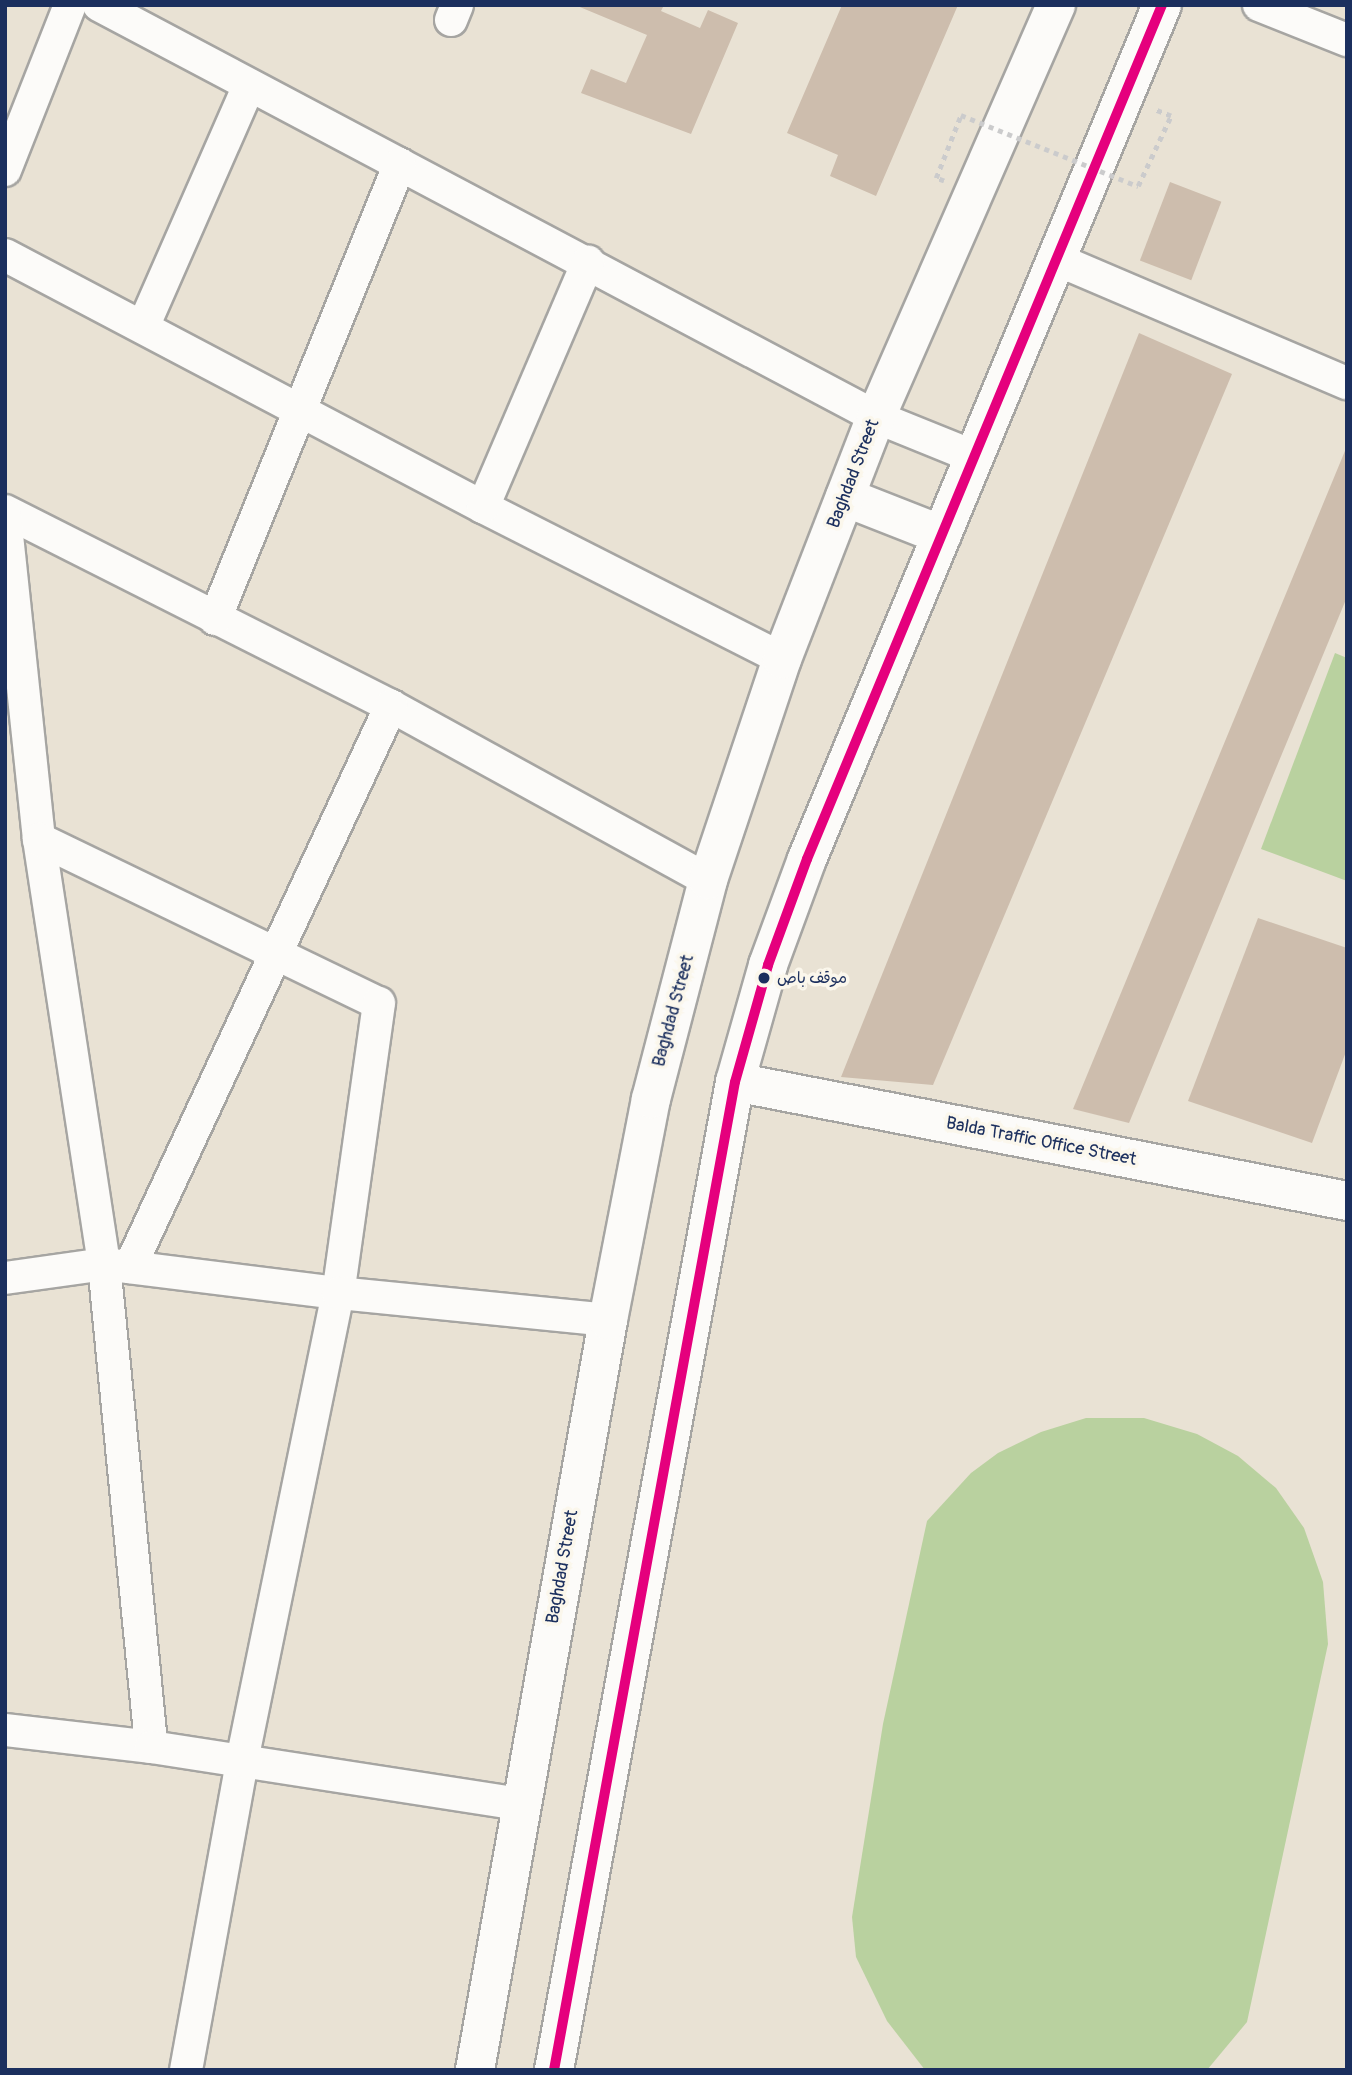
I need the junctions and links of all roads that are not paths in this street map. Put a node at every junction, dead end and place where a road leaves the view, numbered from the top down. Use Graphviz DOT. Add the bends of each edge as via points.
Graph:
graph roads {
  1 [pos="70,5"];
  2 [pos="99,5"];
  3 [pos="1056,5"];
  4 [pos="1162,5"];
  5 [pos="1259,5"];
  6 [pos="1347,40"];
  7 [pos="249,85"];
  8 [pos="400,164"];
  9 [pos="5,170"];
  10 [pos="5,255"];
  11 [pos="1058,260"];
  12 [pos="588,262"];
  13 [pos="144,327"];
  14 [pos="1347,383"];
  15 [pos="298,409"];
  16 [pos="876,416"];
  17 [pos="975,457"];
  18 [pos="845,497"];
  19 [pos="483,507"];
  20 [pos="5,511"];
  21 [pos="5,516"];
  22 [pos="942,535"];
  23 [pos="215,619"];
  24 [pos="782,659"];
  25 [pos="391,706"];
  26 [pos="39,839"];
  27 [pos="708,880"];
  28 [pos="277,954"];
  29 [pos="735,1082"];
  30 [pos="1347,1201"];
  31 [pos="117,1265"];
  32 [pos="5,1278"];
  33 [pos="338,1293"];
  34 [pos="608,1320"];
  35 [pos="5,1730"];
  36 [pos="151,1746"];
  37 [pos="243,1762"];
  38 [pos="520,1804"];
  39 [pos="186,2070"];
  40 [pos="475,2070"];
  41 [pos="554,2070"];
  1 -- 9 [label="street"];
  2 -- 7 [label="street"];
  3 -- 16 [label="main road, Baghdad Street"];
  4 -- 11 [label="main road"];
  5 -- 6 [label="street"];
  7 -- 8 [label="street"];
  7 -- 13 [label="street"];
  8 -- 12 [label="street"];
  8 -- 15 [label="street"];
  10 -- 13 [label="street"];
  11 -- 14 [label="street"];
  11 -- 17 [label="main road"];
  12 -- 16 [label="street"];
  12 -- 19 [label="street"];
  13 -- 15 [label="street"];
  15 -- 19 [label="street"];
  15 -- 23 [label="street"];
  16 -- 17 [label="street"];
  16 -- 18 [label="main road, Baghdad Street"];
  17 -- 22 [label="main road"];
  18 -- 22 [label="main road"];
  18 -- 24 [label="main road, Baghdad Street"];
  19 -- 24 [label="street"];
  20 -- 23 [label="street"];
  21 -- 26 [label="street"];
  22 -- 29 [label="main road" via="807,859 768,965"];
  23 -- 25 [label="street"];
  24 -- 27 [label="main road, Baghdad Street"];
  25 -- 27 [label="street"];
  25 -- 28 [label="street"];
  26 -- 28 [label="street"];
  26 -- 31 [label="street"];
  27 -- 34 [label="main road, Baghdad Street" via="651,1099"];
  28 -- 31 [label="street"];
  28 -- 33 [label="street" via="379,1003"];
  29 -- 30 [label="main road, Balda Traffic Office Street"];
  29 -- 41 [label="main road"];
  31 -- 32 [label="street"];
  31 -- 33 [label="street"];
  31 -- 36 [label="street"];
  33 -- 34 [label="street"];
  33 -- 37 [label="street"];
  34 -- 38 [label="main road, Baghdad Street"];
  35 -- 36 [label="street"];
  36 -- 37 [label="street"];
  37 -- 38 [label="street"];
  37 -- 39 [label="street"];
  38 -- 40 [label="main road, Baghdad Street"];
}
